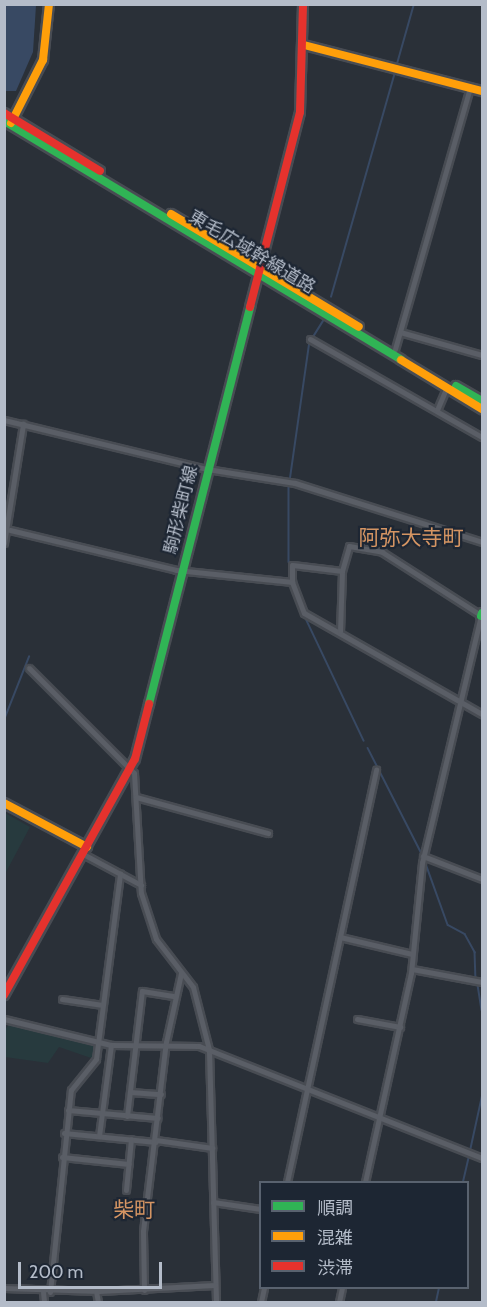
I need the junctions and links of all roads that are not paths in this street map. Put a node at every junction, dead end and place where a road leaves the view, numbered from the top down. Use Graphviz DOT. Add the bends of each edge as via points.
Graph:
graph roads {
  1 [pos="49,4"];
  2 [pos="303,4"];
  3 [pos="304,45"];
  4 [pos="470,87"];
  5 [pos="483,91"];
  6 [pos="4,113"];
  7 [pos="9,121"];
  8 [pos="5,133"];
  9 [pos="259,270"];
  10 [pos="400,332"];
  11 [pos="310,339"];
  12 [pos="395,349"];
  13 [pos="483,355"];
  14 [pos="447,387"];
  15 [pos="483,401"];
  16 [pos="437,410"];
  17 [pos="483,410"];
  18 [pos="4,420"];
  19 [pos="23,424"];
  20 [pos="483,437"];
  21 [pos="207,469"];
  22 [pos="10,530"];
  23 [pos="483,542"];
  24 [pos="4,543"];
  25 [pos="182,571"];
  26 [pos="342,571"];
  27 [pos="292,582"];
  28 [pos="482,615"];
  29 [pos="340,632"];
  30 [pos="29,669"];
  31 [pos="460,705"];
  32 [pos="483,714"];
  33 [pos="132,767"];
  34 [pos="376,769"];
  35 [pos="136,797"];
  36 [pos="4,805"];
  37 [pos="267,833"];
  38 [pos="85,851"];
  39 [pos="423,856"];
  40 [pos="120,874"];
  41 [pos="483,879"];
  42 [pos="141,885"];
  43 [pos="340,937"];
  44 [pos="412,954"];
  45 [pos="412,969"];
  46 [pos="181,973"];
  47 [pos="483,982"];
  48 [pos="4,995"];
  49 [pos="175,996"];
  50 [pos="62,999"];
  51 [pos="103,1005"];
  52 [pos="4,1019"];
  53 [pos="357,1019"];
  54 [pos="400,1027"];
  55 [pos="166,1042"];
  56 [pos="98,1043"];
  57 [pos="111,1045"];
  58 [pos="134,1046"];
  59 [pos="209,1050"];
  60 [pos="307,1090"];
  61 [pos="130,1092"];
  62 [pos="161,1094"];
  63 [pos="68,1110"];
  64 [pos="102,1113"];
  65 [pos="127,1116"];
  66 [pos="158,1118"];
  67 [pos="380,1119"];
  68 [pos="64,1133"];
  69 [pos="99,1136"];
  70 [pos="131,1139"];
  71 [pos="156,1141"];
  72 [pos="212,1148"];
  73 [pos="62,1157"];
  74 [pos="483,1158"];
  75 [pos="129,1164"];
  76 [pos="287,1181"];
  77 [pos="365,1181"];
  78 [pos="126,1190"];
  79 [pos="213,1202"];
  80 [pos="259,1209"];
  81 [pos="215,1285"];
  82 [pos="4,1288"];
  83 [pos="144,1290"];
  84 [pos="96,1291"];
  85 [pos="46,1292"];
  86 [pos="44,1302"];
  87 [pos="98,1302"];
  88 [pos="216,1302"];
  1 -- 7 [label="main road" via="42,60"];
  2 -- 3 [label="main road, 駒形柴町線"];
  3 -- 4 [label="main road"];
  3 -- 9 [label="main road, 駒形柴町線" via="302,102"];
  4 -- 5 [label="main road"];
  4 -- 10 [label="street"];
  6 -- 7 [label="main road, 東毛広域幹線道路"];
  7 -- 8 [label="street"];
  7 -- 9 [label="main road, 東毛広域幹線道路"];
  9 -- 12 [label="main road, 東毛広域幹線道路"];
  9 -- 14 [label="main road, 東毛広域幹線道路"];
  9 -- 21 [label="main road, 駒形柴町線"];
  10 -- 12 [label="street"];
  10 -- 13 [label="street"];
  11 -- 16 [label="street"];
  12 -- 15 [label="main road, 東毛広域幹線道路"];
  14 -- 16 [label="street"];
  14 -- 17 [label="main road, 東毛広域幹線道路"];
  16 -- 20 [label="street"];
  18 -- 19 [label="street"];
  19 -- 21 [label="street"];
  19 -- 22 [label="street"];
  21 -- 23 [label="street" via="295,483"];
  21 -- 25 [label="main road, 駒形柴町線"];
  22 -- 24 [label="street"];
  22 -- 25 [label="street"];
  25 -- 27 [label="street"];
  25 -- 33 [label="main road, 駒形柴町線"];
  26 -- 27 [label="street" via="292,565"];
  26 -- 28 [label="street" via="350,546 374,549"];
  26 -- 29 [label="street"];
  27 -- 29 [label="street" via="304,613"];
  28 -- 31 [label="street"];
  29 -- 31 [label="street"];
  30 -- 33 [label="street"];
  31 -- 32 [label="street"];
  31 -- 39 [label="street"];
  33 -- 35 [label="street"];
  33 -- 38 [label="main road, 駒形柴町線"];
  34 -- 43 [label="street"];
  35 -- 37 [label="street"];
  35 -- 42 [label="street"];
  36 -- 38 [label="main road"];
  38 -- 40 [label="street"];
  38 -- 48 [label="main road, 駒形柴町線"];
  39 -- 41 [label="street"];
  39 -- 44 [label="street"];
  40 -- 42 [label="street"];
  40 -- 51 [label="street"];
  42 -- 46 [label="street" via="153,934"];
  43 -- 44 [label="street"];
  43 -- 60 [label="street"];
  44 -- 45 [label="street"];
  45 -- 47 [label="street"];
  45 -- 54 [label="street"];
  46 -- 49 [label="street"];
  46 -- 59 [label="street" via="201,1006"];
  49 -- 55 [label="street"];
  49 -- 58 [label="street" via="142,991"];
  50 -- 51 [label="street"];
  51 -- 56 [label="street"];
  52 -- 56 [label="street"];
  53 -- 54 [label="street"];
  54 -- 67 [label="street"];
  55 -- 58 [label="street"];
  55 -- 59 [label="street"];
  55 -- 62 [label="street"];
  56 -- 57 [label="street"];
  56 -- 63 [label="street" via="94,1065 72,1087"];
  57 -- 58 [label="street"];
  57 -- 64 [label="street"];
  58 -- 61 [label="street"];
  59 -- 60 [label="street"];
  59 -- 72 [label="street"];
  60 -- 67 [label="street"];
  60 -- 76 [label="street"];
  61 -- 62 [label="street"];
  61 -- 65 [label="street"];
  62 -- 66 [label="street"];
  63 -- 64 [label="street"];
  63 -- 68 [label="street"];
  64 -- 65 [label="street"];
  64 -- 69 [label="street"];
  65 -- 66 [label="street"];
  66 -- 71 [label="street"];
  67 -- 74 [label="street"];
  67 -- 77 [label="street"];
  68 -- 69 [label="street"];
  68 -- 73 [label="street"];
  69 -- 70 [label="street"];
  70 -- 71 [label="street"];
  70 -- 75 [label="street"];
  71 -- 72 [label="street"];
  71 -- 83 [label="street" via="143,1231"];
  72 -- 79 [label="street"];
  73 -- 75 [label="street"];
  73 -- 85 [label="street"];
  75 -- 78 [label="street"];
  79 -- 80 [label="street"];
  79 -- 81 [label="street"];
  81 -- 83 [label="street"];
  81 -- 88 [label="street"];
  82 -- 85 [label="street"];
  83 -- 84 [label="street"];
  84 -- 85 [label="street"];
  84 -- 87 [label="street"];
  85 -- 86 [label="street"];
}
